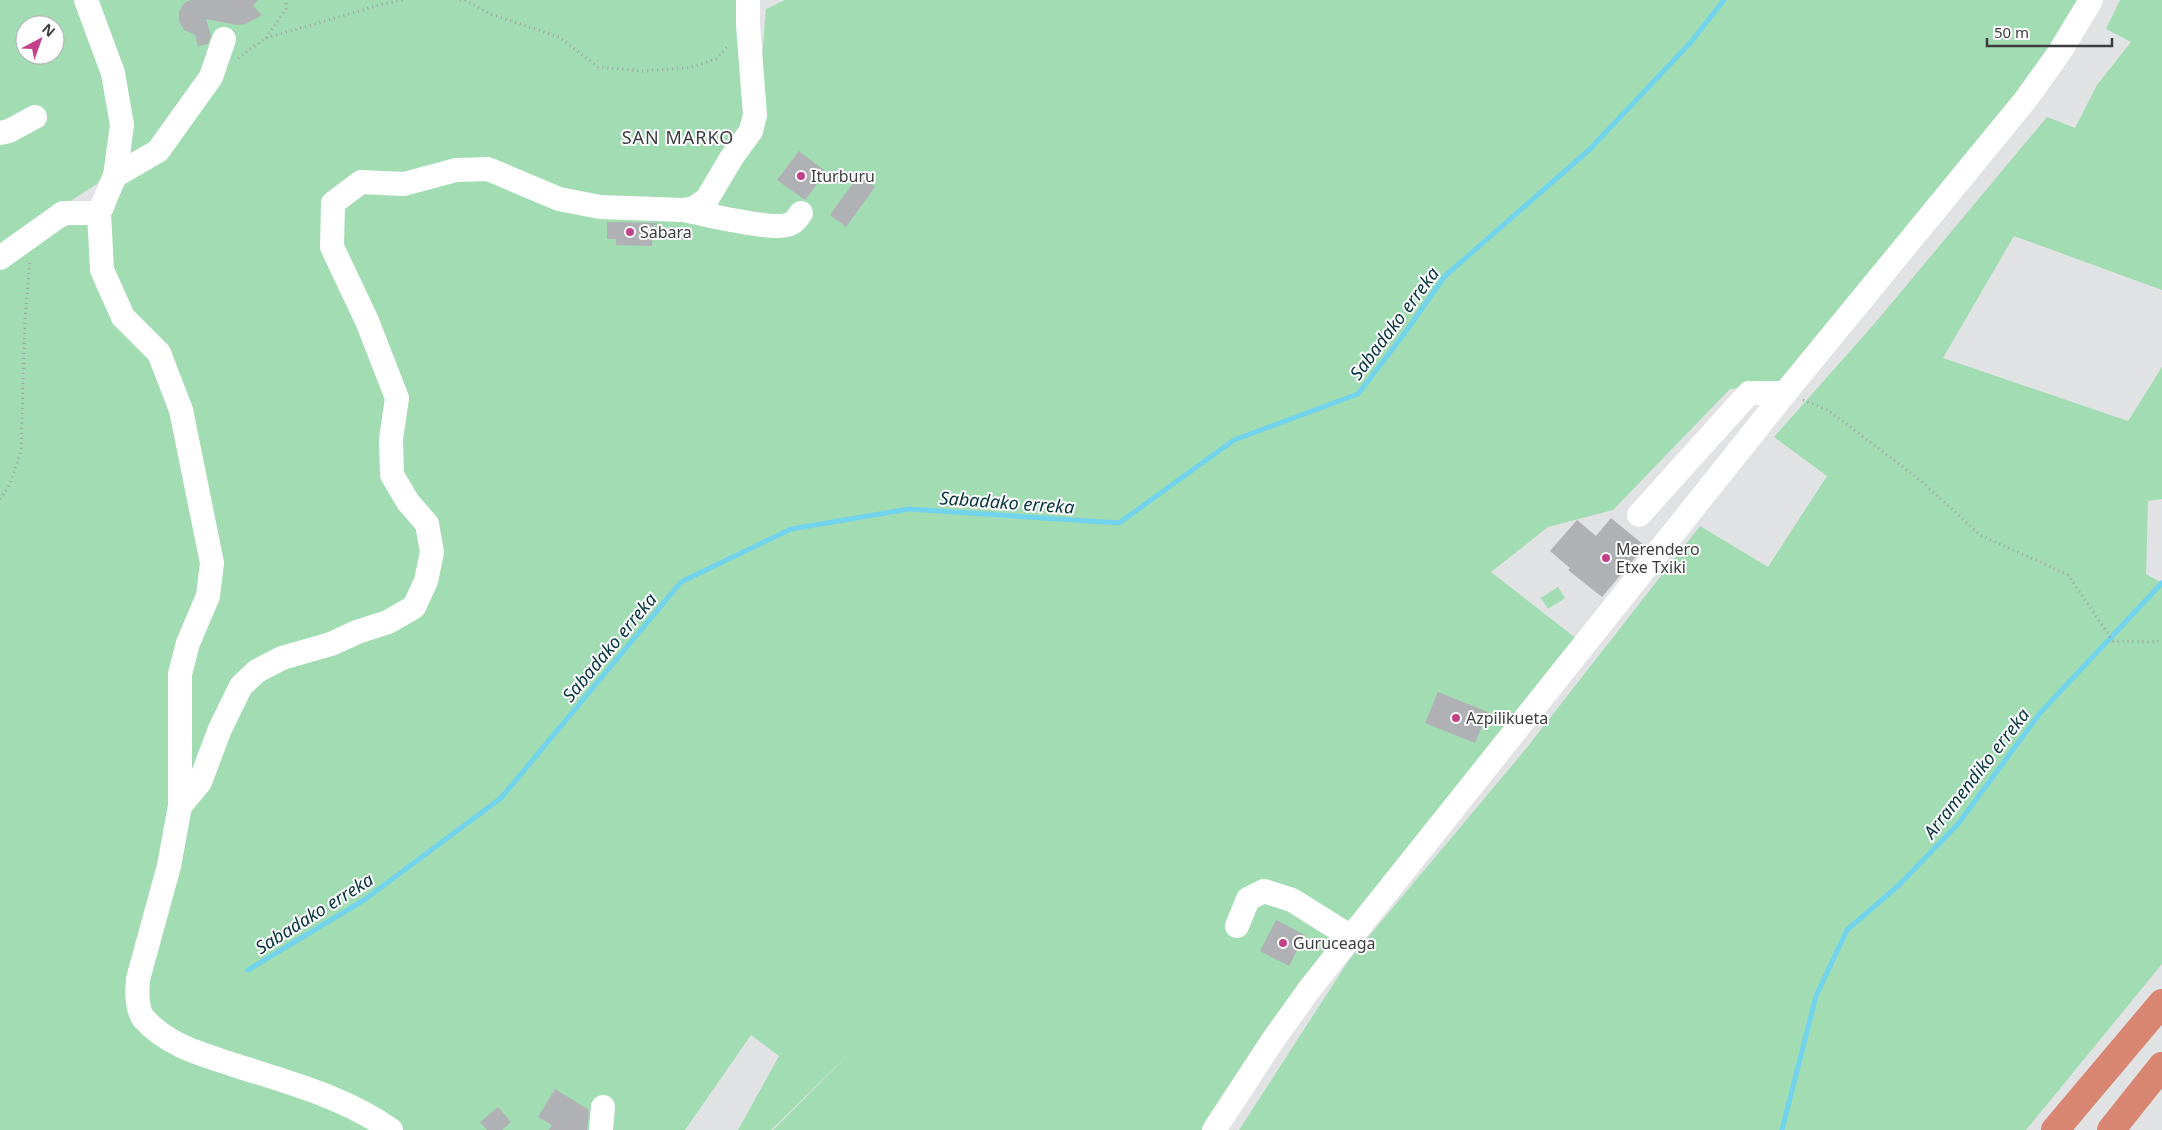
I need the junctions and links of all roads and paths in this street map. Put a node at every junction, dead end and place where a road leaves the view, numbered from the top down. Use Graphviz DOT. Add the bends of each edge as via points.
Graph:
graph roads {
  1 [pos="86,0"];
  2 [pos="286,0"];
  3 [pos="404,0"];
  4 [pos="460,0"];
  5 [pos="748,0"];
  6 [pos="2091,0"];
  7 [pos="748,25"];
  8 [pos="266,38"];
  9 [pos="224,39"];
  10 [pos="211,77"];
  11 [pos="34,117"];
  12 [pos="0,133"];
  13 [pos="115,176"];
  14 [pos="683,210"];
  15 [pos="99,213"];
  16 [pos="801,213"];
  17 [pos="31,235"];
  18 [pos="0,258"];
  19 [pos="1785,393"];
  20 [pos="0,499"];
  21 [pos="1639,515"];
  22 [pos="2162,641"];
  23 [pos="180,806"];
  24 [pos="1237,926"];
  25 [pos="1351,937"];
  26 [pos="2162,1003"];
  27 [pos="2162,1066"];
  28 [pos="603,1107"];
  29 [pos="390,1130"];
  30 [pos="601,1130"];
  31 [pos="1214,1130"];
  32 [pos="2055,1130"];
  33 [pos="2111,1130"];
  1 -- 13 [label="street" via="113,73 122,126"];
  2 -- 8 [label="path" via="286,9"];
  3 -- 8 [label="path"];
  4 -- 7 [label="path" via="490,14 559,37 598,67 642,71 690,68 716,59"];
  5 -- 7 [label="street"];
  6 -- 19 [label="street" via="2026,99"];
  7 -- 14 [label="street" via="755,115 751,131 707,199 694,208"];
  8 -- 10 [label="path"];
  9 -- 10 [label="street"];
  10 -- 13 [label="street" via="158,151"];
  11 -- 12 [label="street"];
  13 -- 15 [label="street"];
  14 -- 16 [label="street" via="761,224 786,225 796,221"];
  14 -- 23 [label="street" via="600,207 559,199 488,169 456,170 404,184 361,182 333,203 332,247 367,321 397,398 392,475 408,502 427,524 432,552 426,580 414,607 388,622 331,644 282,658 257,671 241,686 200,782"];
  15 -- 17 [label="street" via="63,213"];
  15 -- 23 [label="street" via="102,270 123,317 159,353 181,410 212,563 208,596 188,642 180,674"];
  17 -- 18 [label="street"];
  17 -- 20 [label="path" via="22,450 10,484"];
  19 -- 21 [label="street" via="1749,393"];
  19 -- 22 [label="path" via="1828,410 1920,480 1980,535 2068,575 2113,641"];
  19 -- 25 [label="street"];
  23 -- 29 [label="street" via="169,866 138,979 137,998 143,1018 172,1042 196,1054 341,1101"];
  24 -- 25 [label="street" via="1248,899 1264,891 1292,900"];
  25 -- 31 [label="street" via="1273,1040"];
  26 -- 32 [label="highway"];
  27 -- 33 [label="highway"];
  28 -- 30 [label="street"];
}
